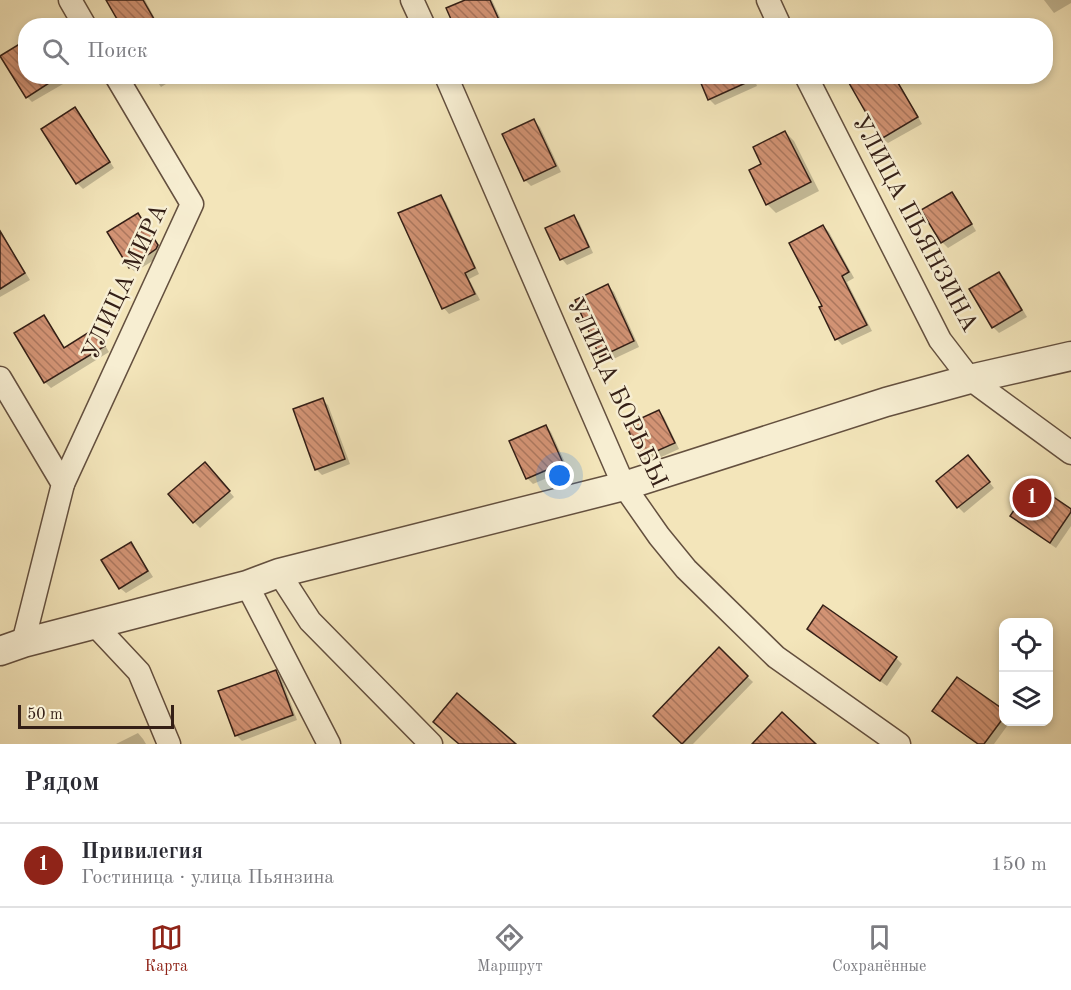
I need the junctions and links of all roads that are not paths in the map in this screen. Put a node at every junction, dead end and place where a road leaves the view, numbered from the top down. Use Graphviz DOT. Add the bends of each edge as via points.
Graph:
graph roads {
  1 [pos="70,0"];
  2 [pos="412,0"];
  3 [pos="768,0"];
  4 [pos="80,18"];
  5 [pos="420,18"];
  6 [pos="776,18"];
  7 [pos="121,84"];
  8 [pos="449,84"];
  9 [pos="810,84"];
  10 [pos="1071,356"];
  11 [pos="0,378"];
  12 [pos="970,379"];
  13 [pos="1071,453"];
  14 [pos="63,484"];
  15 [pos="624,486"];
  16 [pos="279,573"];
  17 [pos="247,585"];
  18 [pos="94,624"];
  19 [pos="11,647"];
  20 [pos="169,744"];
  21 [pos="329,744"];
  22 [pos="431,744"];
  23 [pos="899,744"];
  1 -- 4 [label="street"];
  2 -- 5 [label="street"];
  3 -- 6 [label="street"];
  7 -- 14 [label="street, УЛИЦА МИРА" via="192,204"];
  8 -- 15 [label="street, УЛИЦА БОРЬБЫ"];
  9 -- 12 [label="street, УЛИЦА ПЬЯНЗИНА" via="940,340"];
  10 -- 12 [label="street"];
  11 -- 14 [label="street"];
  12 -- 13 [label="street, УЛИЦА ПЬЯНЗИНА"];
  12 -- 15 [label="street"];
  14 -- 19 [label="street"];
  15 -- 16 [label="street"];
  15 -- 23 [label="street, УЛИЦА БОРЬБЫ" via="686,569 776,657"];
  16 -- 17 [label="street"];
  16 -- 22 [label="street" via="310,621"];
  17 -- 18 [label="street"];
  17 -- 21 [label="street"];
  18 -- 19 [label="street"];
  18 -- 20 [label="street" via="139,672"];
}
